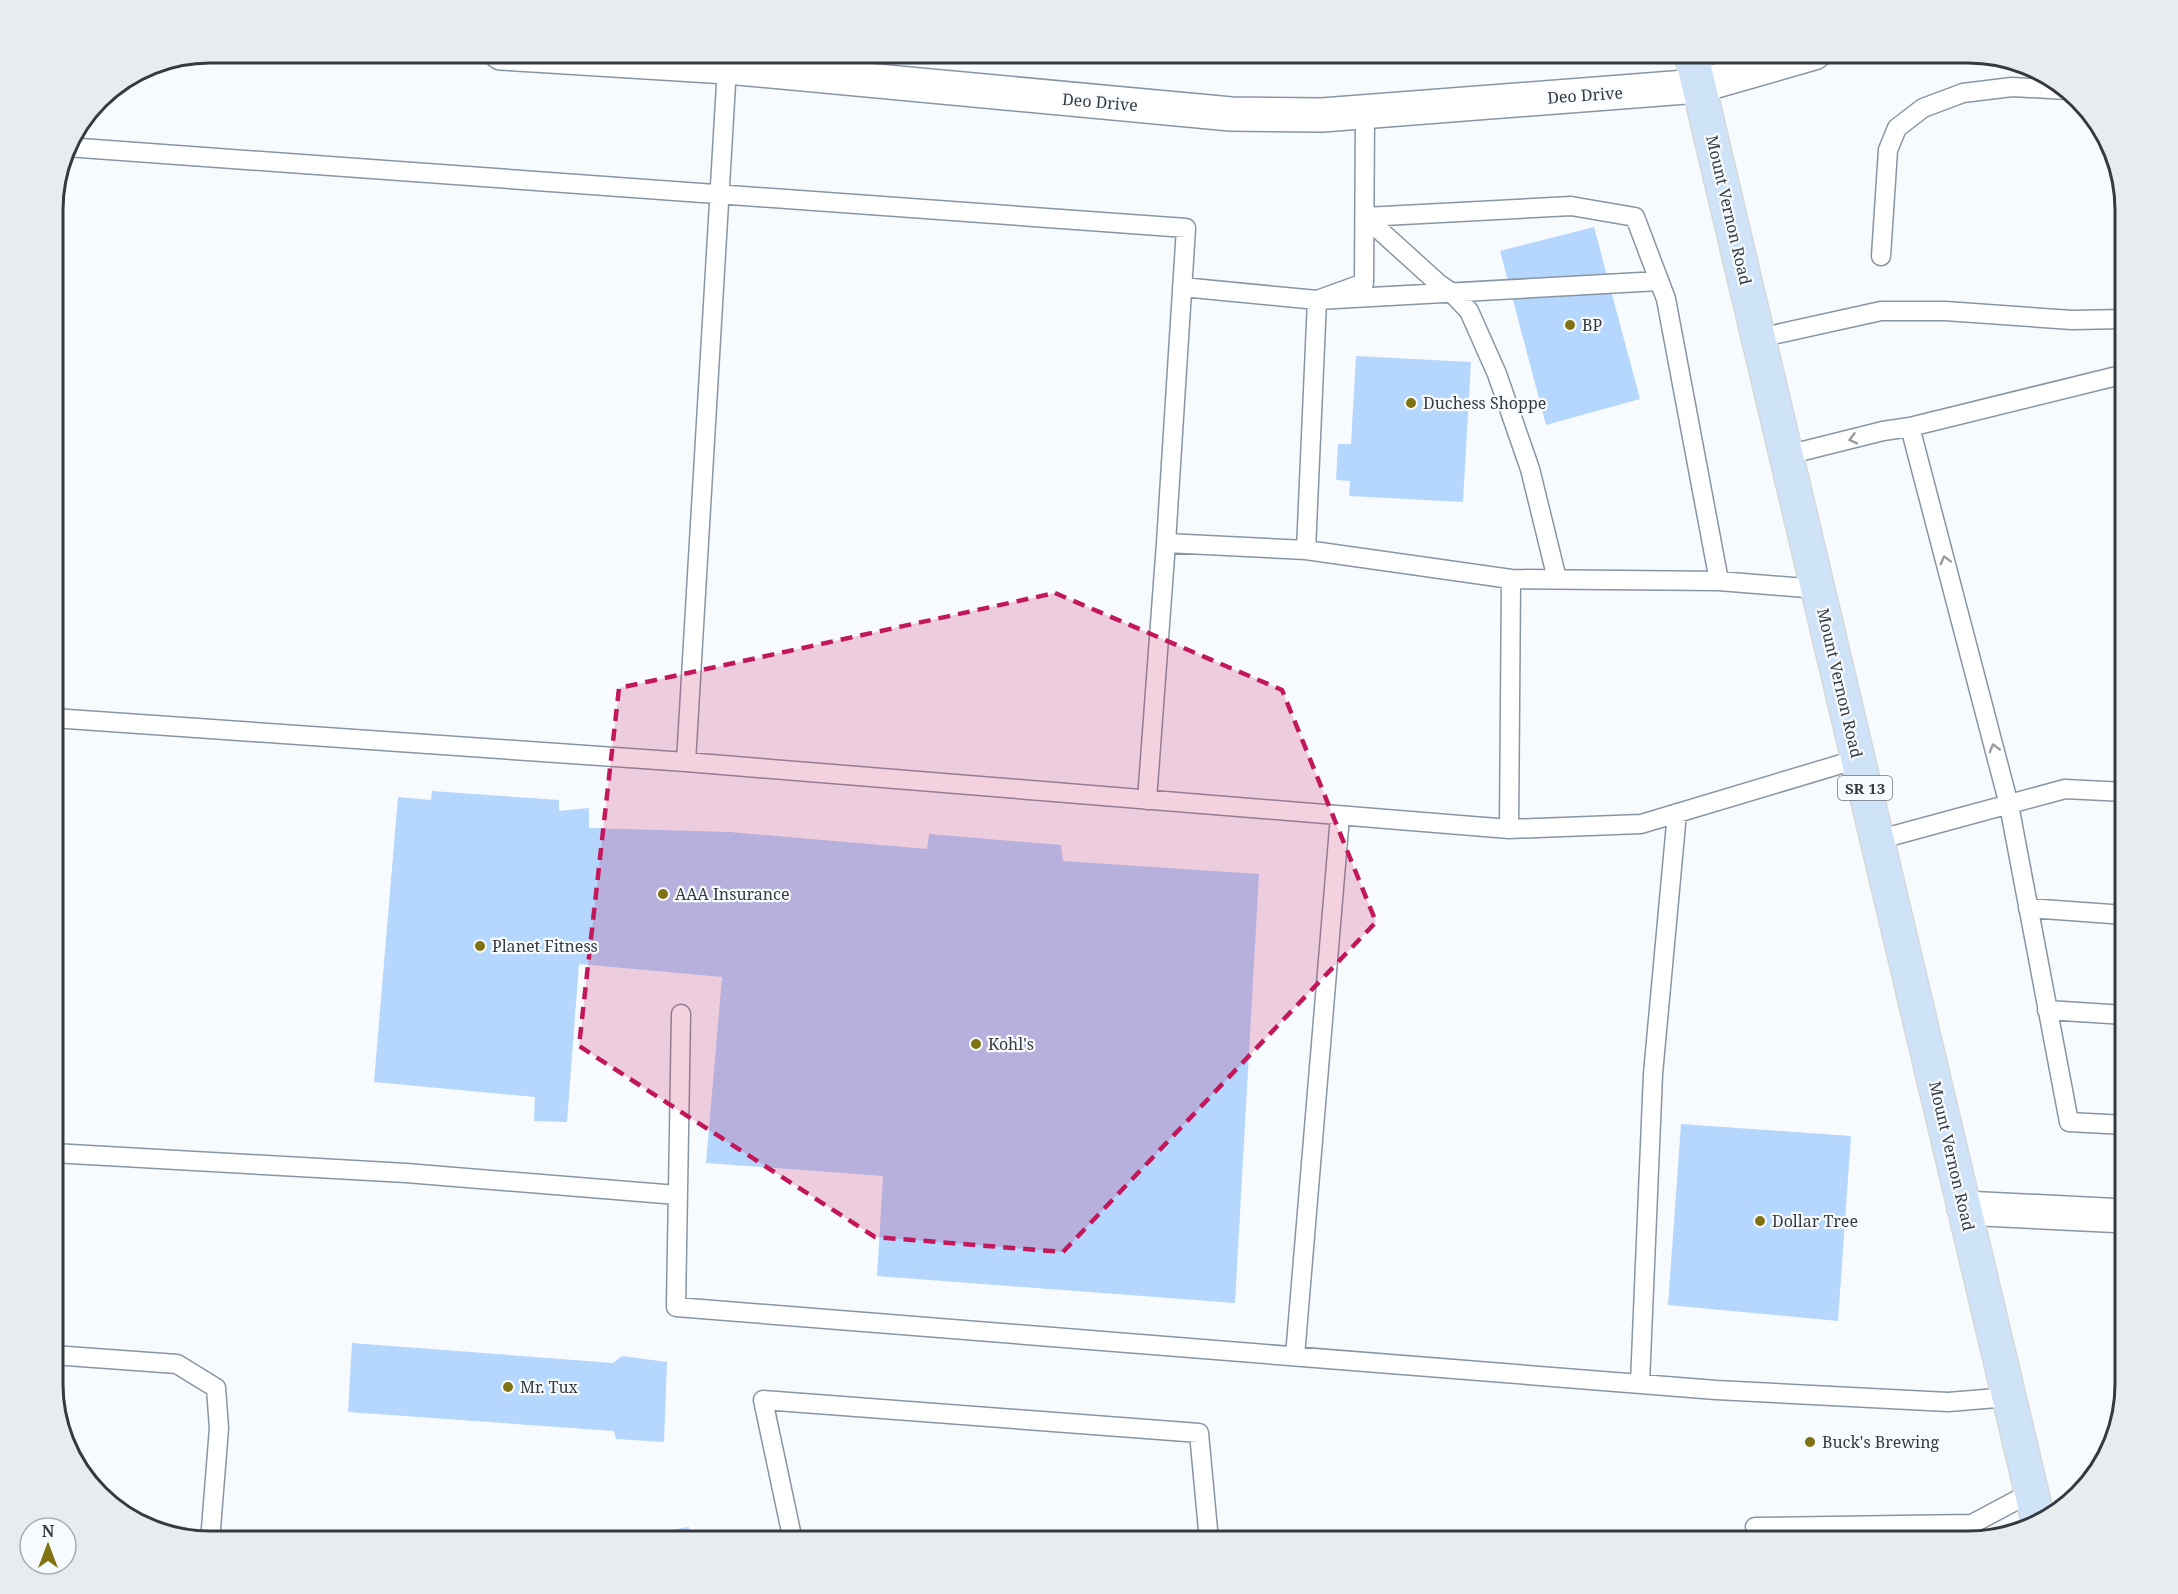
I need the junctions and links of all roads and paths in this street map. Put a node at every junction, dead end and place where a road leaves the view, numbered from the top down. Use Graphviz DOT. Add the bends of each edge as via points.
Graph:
graph roads {
  1 [pos="667,63"];
  2 [pos="802,63"];
  3 [pos="1694,63"];
  4 [pos="1777,63"];
  5 [pos="727,67"];
  6 [pos="1699,86"];
  7 [pos="2052,89"];
  8 [pos="1365,111"];
  9 [pos="77,148"];
  10 [pos="720,193"];
  11 [pos="1365,217"];
  12 [pos="1881,256"];
  13 [pos="1659,281"];
  14 [pos="1182,287"];
  15 [pos="1452,293"];
  16 [pos="1317,300"];
  17 [pos="2115,319"];
  18 [pos="1759,338"];
  19 [pos="2115,377"];
  20 [pos="1910,427"];
  21 [pos="1787,455"];
  22 [pos="1166,543"];
  23 [pos="1306,550"];
  24 [pos="1511,579"];
  25 [pos="1557,579"];
  26 [pos="1719,581"];
  27 [pos="1818,589"];
  28 [pos="63,719"];
  29 [pos="1858,759"];
  30 [pos="686,762"];
  31 [pos="2115,791"];
  32 [pos="1147,800"];
  33 [pos="2009,805"];
  34 [pos="1677,813"];
  35 [pos="1340,816"];
  36 [pos="1509,829"];
  37 [pos="1877,840"];
  38 [pos="2028,908"];
  39 [pos="2115,914"];
  40 [pos="2047,1010"];
  41 [pos="681,1014"];
  42 [pos="2115,1014"];
  43 [pos="2115,1124"];
  44 [pos="63,1154"];
  45 [pos="677,1196"];
  46 [pos="1964,1208"];
  47 [pos="2115,1215"];
  48 [pos="1295,1356"];
  49 [pos="63,1357"];
  50 [pos="1640,1383"];
  51 [pos="2009,1397"];
  52 [pos="2032,1492"];
  53 [pos="2037,1514"];
  54 [pos="1755,1527"];
  55 [pos="211,1531"];
  56 [pos="791,1531"];
  57 [pos="1208,1531"];
  1 -- 5 [label="street, Deo Drive"];
  2 -- 5 [label="street, Deo Drive"];
  2 -- 8 [label="street, Deo Drive" via="1231,114 1322,115"];
  3 -- 6 [label="highway, Mount Vernon Road / SR 13"];
  4 -- 6 [label="street, Deo Drive"];
  5 -- 10 [label="lane"];
  6 -- 8 [label="street, Deo Drive"];
  6 -- 18 [label="highway, Mount Vernon Road / SR 13"];
  7 -- 12 [label="lane" via="2012,87 1963,93 1923,108 1897,128 1888,150"];
  8 -- 11 [label="lane"];
  9 -- 10 [label="lane"];
  10 -- 14 [label="lane" via="1186,228"];
  10 -- 30 [label="lane"];
  11 -- 13 [label="lane" via="1572,206 1635,217"];
  11 -- 15 [label="lane"];
  11 -- 16 [label="lane" via="1364,283"];
  13 -- 15 [label="lane"];
  13 -- 26 [label="lane" via="1666,299"];
  14 -- 16 [label="lane"];
  14 -- 22 [label="lane"];
  15 -- 16 [label="lane"];
  15 -- 25 [label="lane" via="1469,312 1497,374 1530,469"];
  16 -- 23 [label="lane"];
  17 -- 18 [label="lane" via="1881,311"];
  18 -- 21 [label="highway, Mount Vernon Road / SR 13"];
  19 -- 20 [label="lane"];
  20 -- 21 [label="lane, one-way"];
  33 -- 20 [label="lane, one-way"];
  21 -- 27 [label="highway, Mount Vernon Road / SR 13"];
  22 -- 23 [label="lane"];
  22 -- 32 [label="lane"];
  23 -- 24 [label="lane"];
  24 -- 25 [label="lane"];
  24 -- 36 [label="lane"];
  25 -- 26 [label="lane"];
  26 -- 27 [label="lane"];
  27 -- 29 [label="highway, Mount Vernon Road / SR 13"];
  28 -- 30 [label="lane"];
  29 -- 34 [label="lane"];
  29 -- 37 [label="highway, Mount Vernon Road / SR 13"];
  30 -- 32 [label="lane"];
  31 -- 33 [label="lane" via="2065,789"];
  32 -- 35 [label="lane"];
  33 -- 37 [label="lane"];
  33 -- 38 [label="lane"];
  34 -- 36 [label="lane" via="1641,824"];
  34 -- 50 [label="lane" via="1653,1074"];
  35 -- 36 [label="lane"];
  35 -- 48 [label="lane"];
  37 -- 46 [label="highway, Mount Vernon Road / SR 13"];
  38 -- 39 [label="lane"];
  38 -- 40 [label="lane"];
  40 -- 42 [label="lane"];
  40 -- 43 [label="lane" via="2069,1122"];
  41 -- 45 [label="lane"];
  44 -- 45 [label="lane" via="406,1173"];
  45 -- 48 [label="lane" via="676,1307"];
  46 -- 47 [label="street"];
  46 -- 51 [label="highway, Mount Vernon Road / SR 13"];
  48 -- 50 [label="lane"];
  49 -- 55 [label="lane" via="177,1364 216,1388 219,1428"];
  50 -- 51 [label="lane" via="1948,1402"];
  51 -- 52 [label="highway, Mount Vernon Road / SR 13"];
  52 -- 53 [label="highway, Mount Vernon Road / SR 13"];
  52 -- 54 [label="lane" via="1972,1524"];
  56 -- 57 [label="lane" via="763,1400 1199,1433"];
}
